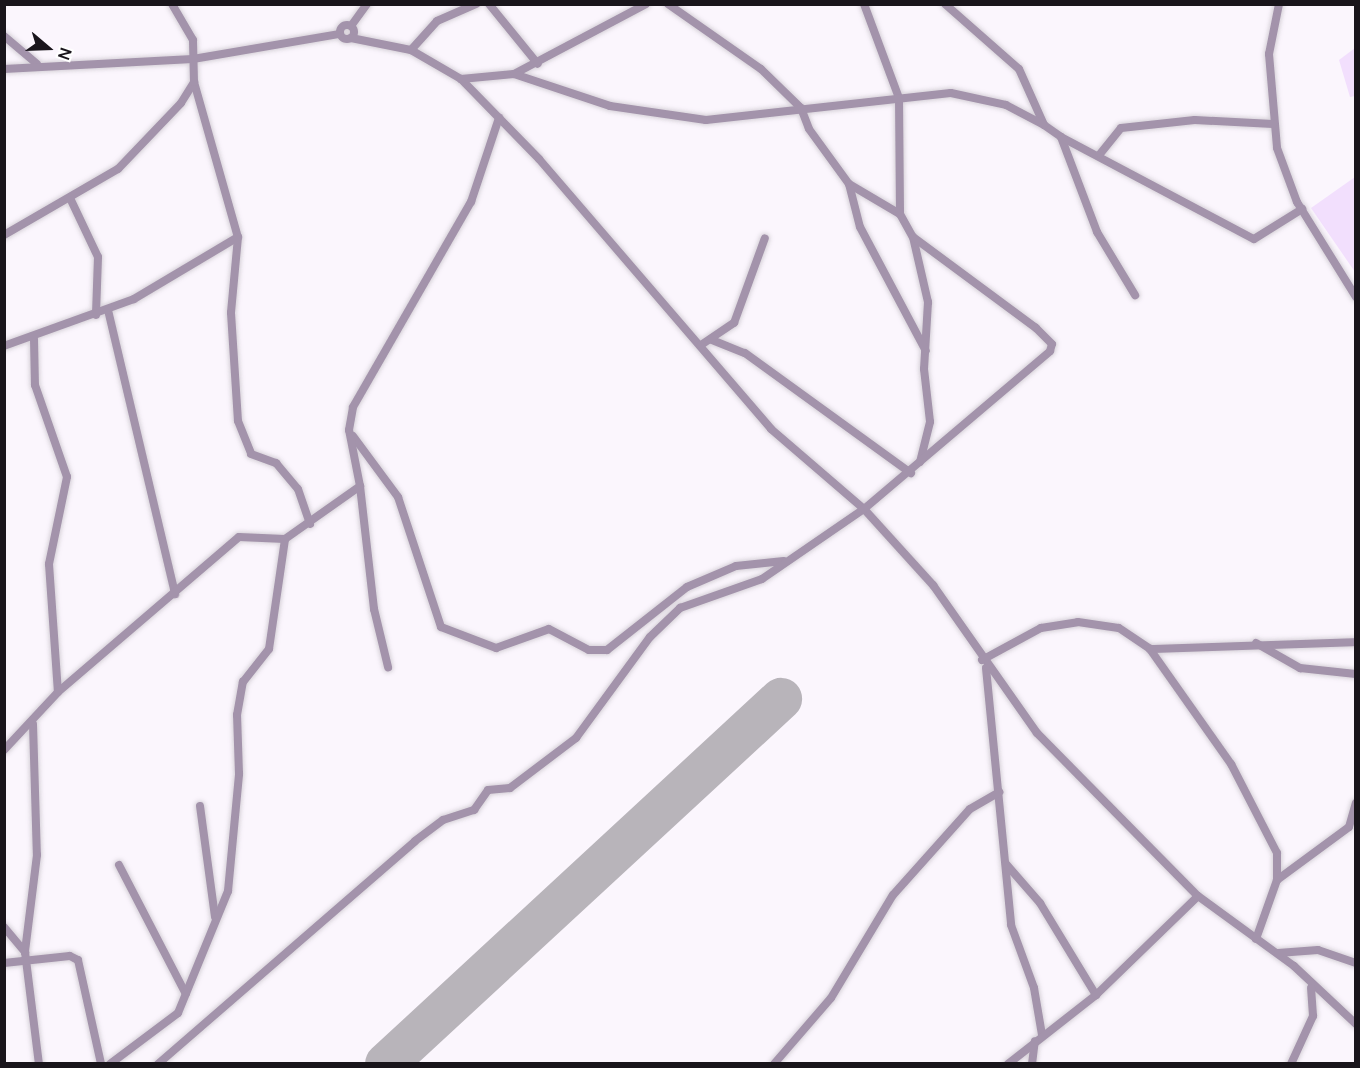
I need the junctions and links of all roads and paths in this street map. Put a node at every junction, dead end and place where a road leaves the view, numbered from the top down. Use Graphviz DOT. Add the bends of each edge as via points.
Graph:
graph roads {
  1 [pos="172,4"];
  2 [pos="367,4"];
  3 [pos="476,4"];
  4 [pos="489,4"];
  5 [pos="646,4"];
  6 [pos="668,4"];
  7 [pos="864,4"];
  8 [pos="945,4"];
  9 [pos="1279,4"];
  10 [pos="351,26"];
  11 [pos="340,34"];
  12 [pos="4,36"];
  13 [pos="351,38"];
  14 [pos="411,50"];
  15 [pos="193,59"];
  16 [pos="38,64"];
  17 [pos="538,64"];
  18 [pos="4,69"];
  19 [pos="514,74"];
  20 [pos="461,79"];
  21 [pos="194,82"];
  22 [pos="899,98"];
  23 [pos="801,108"];
  24 [pos="498,118"];
  25 [pos="1273,124"];
  26 [pos="1044,125"];
  27 [pos="1061,137"];
  28 [pos="1100,154"];
  29 [pos="849,184"];
  30 [pos="70,198"];
  31 [pos="1302,210"];
  32 [pos="900,214"];
  33 [pos="4,235"];
  34 [pos="238,237"];
  35 [pos="913,237"];
  36 [pos="765,238"];
  37 [pos="1353,289"];
  38 [pos="1135,295"];
  39 [pos="1356,297"];
  40 [pos="108,310"];
  41 [pos="96,315"];
  42 [pos="34,339"];
  43 [pos="712,340"];
  44 [pos="701,345"];
  45 [pos="4,346"];
  46 [pos="926,351"];
  47 [pos="349,430"];
  48 [pos="920,462"];
  49 [pos="911,473"];
  50 [pos="360,486"];
  51 [pos="864,509"];
  52 [pos="310,524"];
  53 [pos="285,539"];
  54 [pos="784,561"];
  55 [pos="175,594"];
  56 [pos="1356,642"];
  57 [pos="1254,643"];
  58 [pos="1150,649"];
  59 [pos="984,663"];
  60 [pos="388,667"];
  61 [pos="1356,674"];
  62 [pos="58,692"];
  63 [pos="33,724"];
  64 [pos="4,750"];
  65 [pos="1000,792"];
  66 [pos="1356,803"];
  67 [pos="200,806"];
  68 [pos="1006,864"];
  69 [pos="119,866"];
  70 [pos="1277,880"];
  71 [pos="1198,896"];
  72 [pos="215,917"];
  73 [pos="4,927"];
  74 [pos="1256,939"];
  75 [pos="25,952"];
  76 [pos="1278,953"];
  77 [pos="4,963"];
  78 [pos="27,963"];
  79 [pos="1356,963"];
  80 [pos="1311,987"];
  81 [pos="186,994"];
  82 [pos="1096,994"];
  83 [pos="1356,1024"];
  84 [pos="1042,1035"];
  85 [pos="1035,1041"];
  86 [pos="39,1064"];
  87 [pos="101,1064"];
  88 [pos="110,1064"];
  89 [pos="158,1064"];
  90 [pos="774,1064"];
  91 [pos="1008,1064"];
  92 [pos="1032,1064"];
  93 [pos="1291,1064"];
  1 -- 15 [label="street" via="192,33"];
  2 -- 10 [label="street"];
  3 -- 14 [label="street" via="437,21"];
  4 -- 17 [label="street"];
  5 -- 17 [label="street"];
  6 -- 23 [label="street" via="762,69"];
  7 -- 22 [label="street"];
  8 -- 26 [label="street" via="1019,69"];
  9 -- 25 [label="street" via="1269,54"];
  10 -- 11 [label="street" via="343,26"];
  10 -- 13 [label="street"];
  11 -- 13 [label="street"];
  11 -- 15 [label="street"];
  12 -- 16 [label="street"];
  13 -- 14 [label="street"];
  14 -- 20 [label="street"];
  15 -- 16 [label="street"];
  15 -- 21 [label="street"];
  16 -- 18 [label="street"];
  17 -- 19 [label="street"];
  19 -- 20 [label="street"];
  19 -- 23 [label="street" via="610,106 681,119"];
  20 -- 24 [label="street"];
  21 -- 30 [label="street" via="134,157"];
  21 -- 34 [label="street"];
  22 -- 23 [label="street"];
  22 -- 26 [label="street" via="969,95 1006,105"];
  22 -- 32 [label="street"];
  23 -- 29 [label="street" via="809,129"];
  24 -- 44 [label="street"];
  24 -- 47 [label="street" via="471,202 409,307 382,364 352,407"];
  25 -- 28 [label="street" via="1195,120 1121,128"];
  25 -- 31 [label="street" via="1282,167"];
  26 -- 27 [label="street"];
  27 -- 28 [label="street"];
  27 -- 38 [label="street" via="1097,232"];
  28 -- 31 [label="street" via="1254,239"];
  29 -- 32 [label="street"];
  29 -- 46 [label="street" via="860,227"];
  30 -- 33 [label="street"];
  30 -- 41 [label="street" via="100,266"];
  31 -- 37 [label="street"];
  32 -- 35 [label="street"];
  34 -- 40 [label="street"];
  34 -- 52 [label="street" via="231,313 238,421 251,454 276,463 298,489"];
  35 -- 46 [label="street" via="928,302"];
  35 -- 48 [label="street" via="1036,328 1052,347"];
  36 -- 43 [label="street" via="734,323"];
  37 -- 39 [label="street"];
  40 -- 41 [label="street"];
  40 -- 55 [label="street"];
  41 -- 42 [label="street"];
  42 -- 45 [label="street"];
  42 -- 62 [label="street" via="35,385 67,477 49,564"];
  43 -- 44 [label="street"];
  43 -- 49 [label="street" via="745,353"];
  44 -- 51 [label="street" via="771,429"];
  46 -- 48 [label="street" via="930,422"];
  47 -- 50 [label="street"];
  47 -- 54 [label="street" via="398,497 441,627 496,648 549,629 589,650 607,650 687,587 736,566"];
  48 -- 49 [label="street"];
  49 -- 51 [label="street"];
  50 -- 52 [label="street"];
  50 -- 60 [label="street" via="374,609"];
  51 -- 54 [label="street"];
  51 -- 59 [label="street" via="933,585"];
  52 -- 53 [label="street"];
  53 -- 55 [label="street" via="238,537"];
  53 -- 72 [label="street" via="269,649 246,677 238,705 230,883"];
  54 -- 89 [label="street" via="732,593 680,608 650,637 576,738 510,788 488,790 474,810 443,820 415,841"];
  55 -- 62 [label="street"];
  56 -- 57 [label="street"];
  57 -- 58 [label="street"];
  57 -- 61 [label="street" via="1300,668"];
  58 -- 59 [label="street" via="1119,628 1078,622 1041,628"];
  58 -- 70 [label="street" via="1208,727 1256,805 1277,853"];
  59 -- 65 [label="street"];
  59 -- 71 [label="street" via="1037,733"];
  62 -- 63 [label="street"];
  63 -- 64 [label="street"];
  63 -- 75 [label="street" via="36,855"];
  65 -- 68 [label="street"];
  65 -- 90 [label="street" via="970,809 893,895 831,998"];
  66 -- 70 [label="street" via="1349,827"];
  67 -- 72 [label="street"];
  68 -- 82 [label="street" via="1040,903"];
  68 -- 84 [label="street" via="1011,924 1034,988"];
  69 -- 81 [label="street"];
  70 -- 74 [label="street"];
  71 -- 74 [label="street"];
  71 -- 82 [label="street"];
  72 -- 81 [label="street"];
  73 -- 75 [label="street"];
  74 -- 76 [label="street"];
  75 -- 78 [label="street"];
  76 -- 79 [label="street" via="1318,950"];
  76 -- 80 [label="street"];
  77 -- 78 [label="street"];
  78 -- 86 [label="street"];
  78 -- 87 [label="street" via="70,956 78,960"];
  80 -- 83 [label="street"];
  80 -- 93 [label="street" via="1313,1016"];
  81 -- 88 [label="street" via="174,1018"];
  82 -- 84 [label="street"];
  84 -- 85 [label="street"];
  85 -- 91 [label="street"];
  85 -- 92 [label="street"];
}
